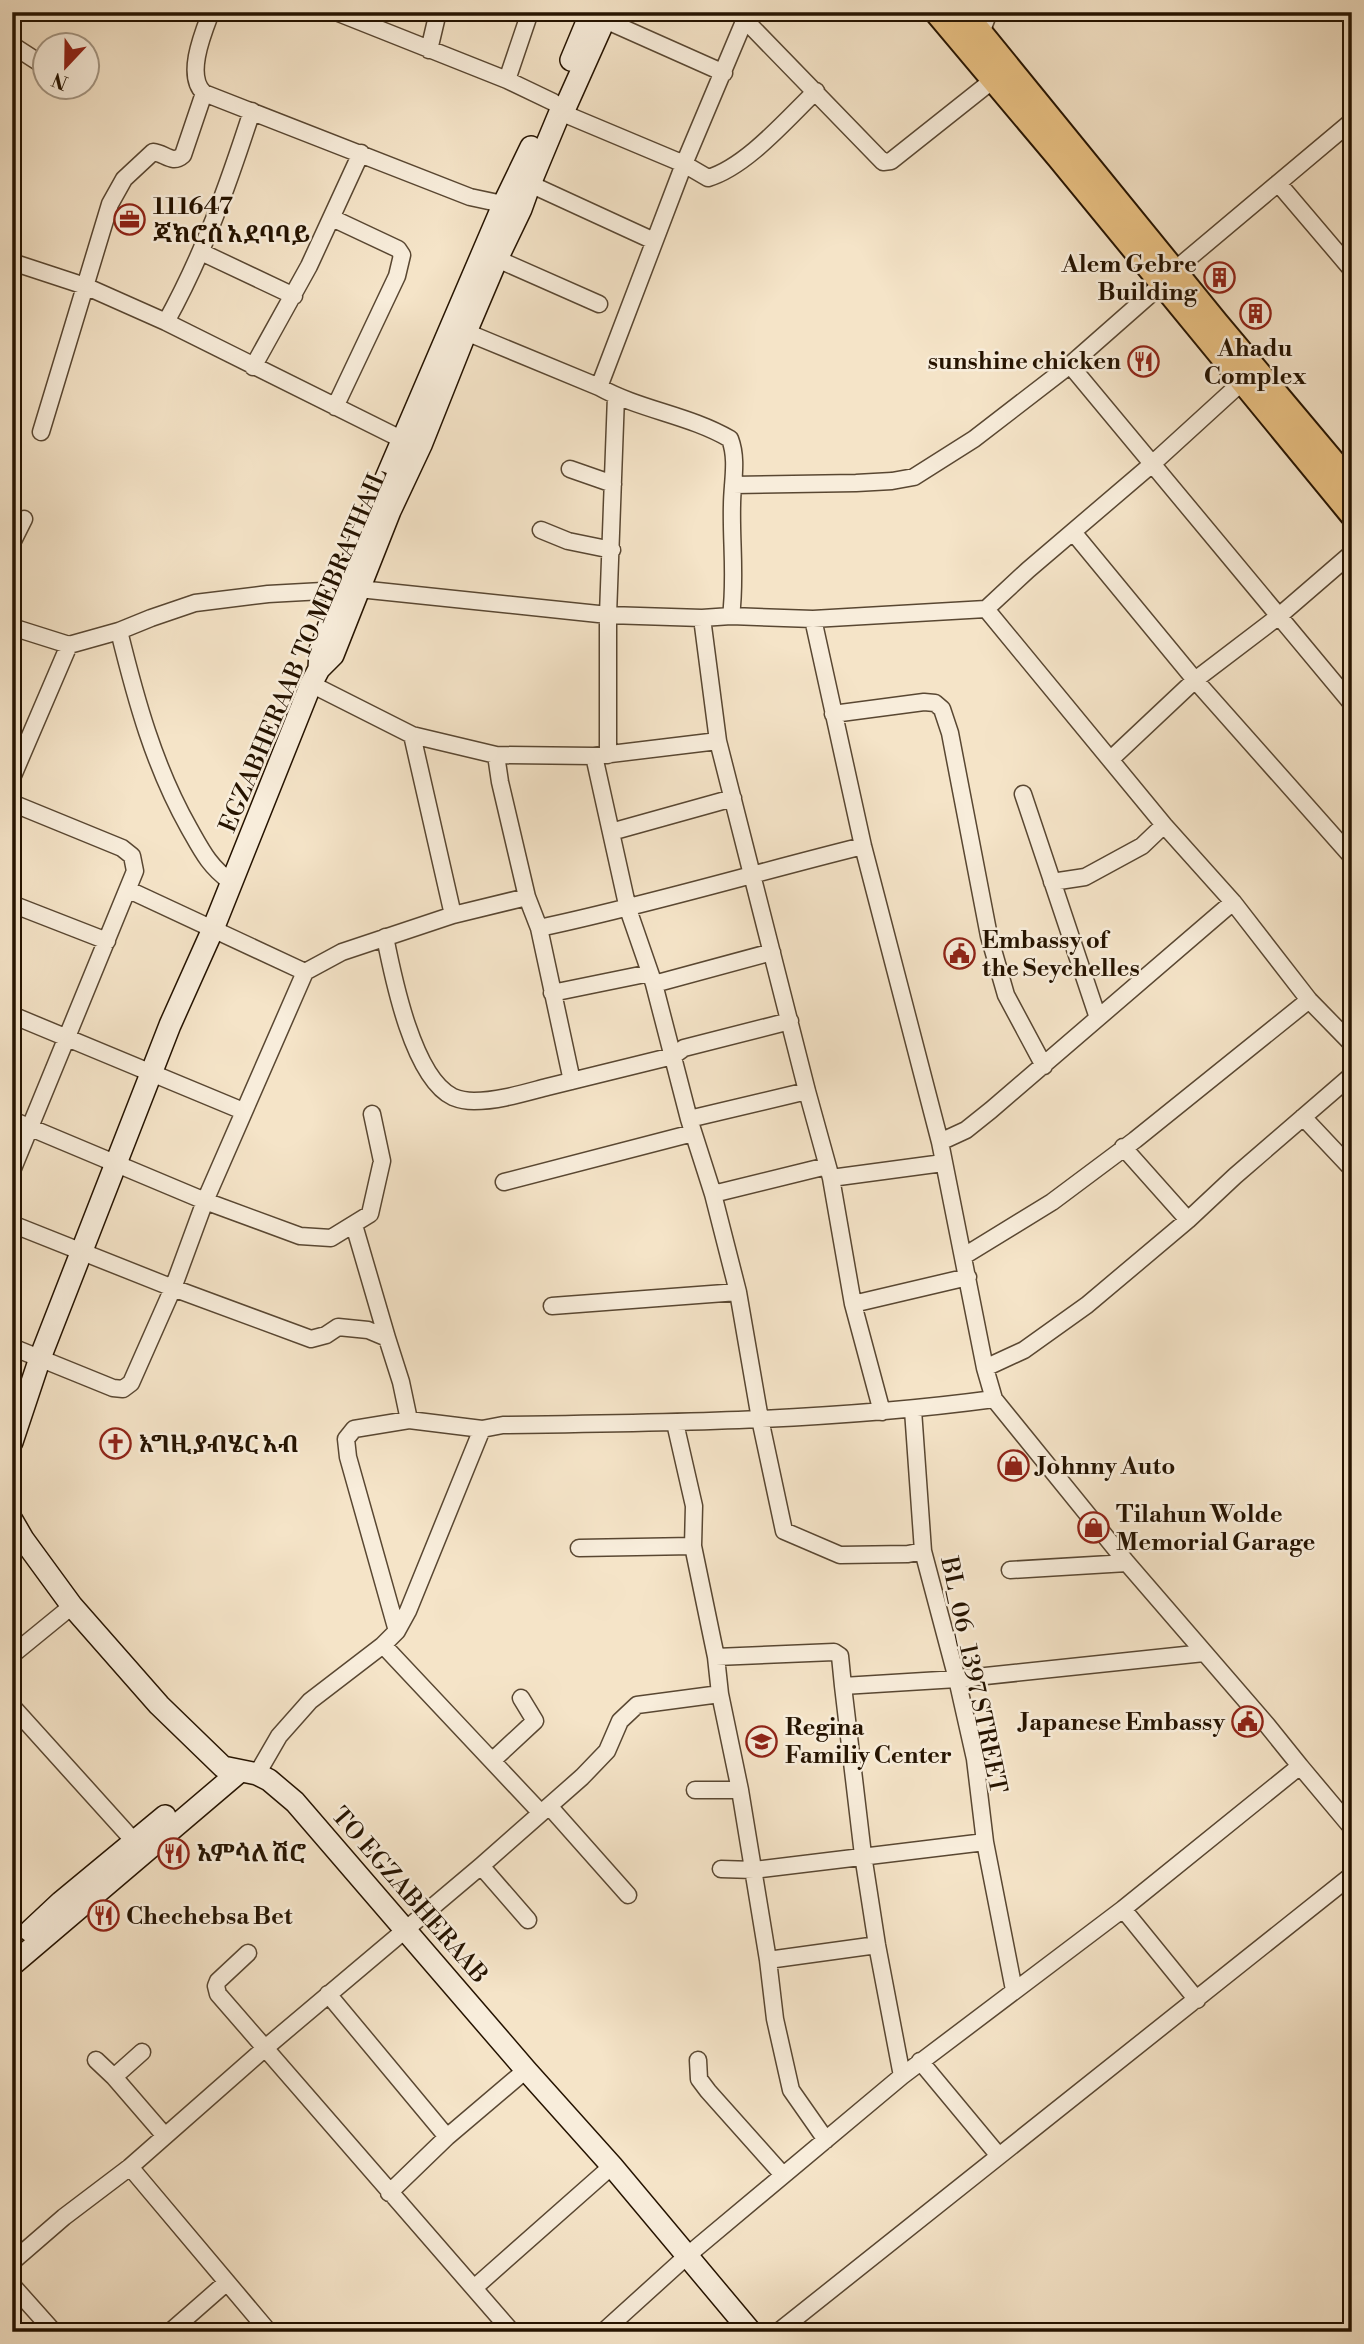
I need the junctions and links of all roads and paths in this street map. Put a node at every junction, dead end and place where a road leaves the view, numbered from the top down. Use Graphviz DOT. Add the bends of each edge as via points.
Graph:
graph roads {
  1 [pos="211,12"];
  2 [pos="336,12"];
  3 [pos="438,12"];
  4 [pos="530,12"];
  5 [pos="937,12"];
  6 [pos="963,12"];
  7 [pos="601,15"];
  8 [pos="747,16"];
  9 [pos="985,23"];
  10 [pos="12,45"];
  11 [pos="429,50"];
  12 [pos="32,58"];
  13 [pos="724,73"];
  14 [pos="507,80"];
  15 [pos="993,80"];
  16 [pos="816,91"];
  17 [pos="204,93"];
  18 [pos="557,107"];
  19 [pos="252,111"];
  20 [pos="1352,121"];
  21 [pos="361,153"];
  22 [pos="684,164"];
  23 [pos="1278,183"];
  24 [pos="530,184"];
  25 [pos="512,206"];
  26 [pos="332,218"];
  27 [pos="654,242"];
  28 [pos="201,252"];
  29 [pos="497,259"];
  30 [pos="12,262"];
  31 [pos="1352,270"];
  32 [pos="1168,277"];
  33 [pos="85,286"];
  34 [pos="294,296"];
  35 [pos="600,304"];
  36 [pos="166,322"];
  37 [pos="466,332"];
  38 [pos="1070,365"];
  39 [pos="253,367"];
  40 [pos="1242,383"];
  41 [pos="599,387"];
  42 [pos="615,396"];
  43 [pos="335,407"];
  44 [pos="41,432"];
  45 [pos="403,440"];
  46 [pos="1151,465"];
  47 [pos="570,468"];
  48 [pos="613,484"];
  49 [pos="733,485"];
  50 [pos="1352,485"];
  51 [pos="1352,514"];
  52 [pos="24,519"];
  53 [pos="541,530"];
  54 [pos="1073,532"];
  55 [pos="12,543"];
  56 [pos="612,550"];
  57 [pos="1352,552"];
  58 [pos="351,590"];
  59 [pos="986,609"];
  60 [pos="608,615"];
  61 [pos="731,616"];
  62 [pos="1279,616"];
  63 [pos="702,618"];
  64 [pos="813,619"];
  65 [pos="12,627"];
  66 [pos="109,634"];
  67 [pos="69,645"];
  68 [pos="315,676"];
  69 [pos="1195,680"];
  70 [pos="1352,704"];
  71 [pos="833,714"];
  72 [pos="412,735"];
  73 [pos="719,741"];
  74 [pos="496,755"];
  75 [pos="601,756"];
  76 [pos="1111,760"];
  77 [pos="12,778"];
  78 [pos="1023,794"];
  79 [pos="733,798"];
  80 [pos="12,803"];
  81 [pos="1164,825"];
  82 [pos="611,832"];
  83 [pos="863,846"];
  84 [pos="1352,857"];
  85 [pos="751,874"];
  86 [pos="231,882"];
  87 [pos="1052,882"];
  88 [pos="129,890"];
  89 [pos="527,897"];
  90 [pos="1233,902"];
  91 [pos="12,904"];
  92 [pos="628,909"];
  93 [pos="453,915"];
  94 [pos="539,928"];
  95 [pos="213,929"];
  96 [pos="385,937"];
  97 [pos="107,941"];
  98 [pos="772,953"];
  99 [pos="304,972"];
  100 [pos="652,979"];
  101 [pos="552,993"];
  102 [pos="1310,1000"];
  103 [pos="12,1015"];
  104 [pos="1098,1018"];
  105 [pos="790,1021"];
  106 [pos="67,1038"];
  107 [pos="1352,1044"];
  108 [pos="673,1056"];
  109 [pos="1044,1066"];
  110 [pos="151,1072"];
  111 [pos="1352,1075"];
  112 [pos="572,1081"];
  113 [pos="807,1091"];
  114 [pos="243,1111"];
  115 [pos="372,1114"];
  116 [pos="1303,1116"];
  117 [pos="12,1120"];
  118 [pos="691,1126"];
  119 [pos="30,1127"];
  120 [pos="940,1142"];
  121 [pos="1123,1147"];
  122 [pos="943,1163"];
  123 [pos="114,1164"];
  124 [pos="1352,1169"];
  125 [pos="12,1171"];
  126 [pos="829,1172"];
  127 [pos="504,1182"];
  128 [pos="713,1194"];
  129 [pos="205,1201"];
  130 [pos="1188,1220"];
  131 [pos="12,1224"];
  132 [pos="354,1225"];
  133 [pos="81,1252"];
  134 [pos="964,1256"];
  135 [pos="968,1277"];
  136 [pos="173,1287"];
  137 [pos="738,1292"];
  138 [pos="853,1304"];
  139 [pos="552,1306"];
  140 [pos="387,1338"];
  141 [pos="12,1347"];
  142 [pos="40,1358"];
  143 [pos="985,1368"];
  144 [pos="993,1399"];
  145 [pos="912,1410"];
  146 [pos="882,1412"];
  147 [pos="760,1419"];
  148 [pos="409,1420"];
  149 [pos="675,1423"];
  150 [pos="482,1429"];
  151 [pos="12,1442"];
  152 [pos="12,1520"];
  153 [pos="693,1546"];
  154 [pos="579,1548"];
  155 [pos="923,1551"];
  156 [pos="1126,1563"];
  157 [pos="1010,1570"];
  158 [pos="72,1606"];
  159 [pos="397,1631"];
  160 [pos="383,1645"];
  161 [pos="1204,1653"];
  162 [pos="12,1655"];
  163 [pos="716,1657"];
  164 [pos="957,1679"];
  165 [pos="843,1686"];
  166 [pos="720,1695"];
  167 [pos="521,1698"];
  168 [pos="12,1706"];
  169 [pos="492,1761"];
  170 [pos="1300,1766"];
  171 [pos="240,1771"];
  172 [pos="695,1790"];
  173 [pos="740,1790"];
  174 [pos="545,1810"];
  175 [pos="1352,1828"];
  176 [pos="985,1842"];
  177 [pos="138,1847"];
  178 [pos="863,1855"];
  179 [pos="481,1866"];
  180 [pos="721,1869"];
  181 [pos="754,1870"];
  182 [pos="1352,1875"];
  183 [pos="628,1895"];
  184 [pos="1123,1909"];
  185 [pos="528,1920"];
  186 [pos="405,1928"];
  187 [pos="877,1945"];
  188 [pos="12,1947"];
  189 [pos="248,1953"];
  190 [pos="768,1960"];
  191 [pos="12,1965"];
  192 [pos="1014,1990"];
  193 [pos="328,1994"];
  194 [pos="1197,2000"];
  195 [pos="264,2049"];
  196 [pos="142,2052"];
  197 [pos="96,2060"];
  198 [pos="698,2060"];
  199 [pos="920,2061"];
  200 [pos="526,2070"];
  201 [pos="902,2076"];
  202 [pos="114,2077"];
  203 [pos="165,2136"];
  204 [pos="447,2137"];
  205 [pos="826,2140"];
  206 [pos="999,2156"];
  207 [pos="612,2166"];
  208 [pos="130,2167"];
  209 [pos="783,2175"];
  210 [pos="389,2193"];
  211 [pos="688,2255"];
  212 [pos="12,2262"];
  213 [pos="227,2282"];
  214 [pos="12,2286"];
  215 [pos="474,2288"];
  216 [pos="623,2326"];
  217 [pos="54,2332"];
  218 [pos="170,2332"];
  219 [pos="269,2332"];
  220 [pos="512,2332"];
  221 [pos="603,2332"];
  222 [pos="751,2332"];
  223 [pos="778,2332"];
  1 -- 17 [label="street" via="196,65 196,82"];
  2 -- 11 [label="street"];
  3 -- 11 [label="street"];
  4 -- 14 [label="street"];
  5 -- 15 [label="main road"];
  6 -- 9 [label="main road"];
  7 -- 13 [label="street"];
  7 -- 18 [label="main road"];
  8 -- 13 [label="street"];
  8 -- 16 [label="street"];
  9 -- 32 [label="main road"];
  10 -- 12 [label="street"];
  11 -- 14 [label="street"];
  13 -- 22 [label="street"];
  14 -- 18 [label="street"];
  15 -- 16 [label="street" via="891,161 883,162"];
  15 -- 32 [label="main road"];
  16 -- 22 [label="street" via="722,174 708,178"];
  17 -- 19 [label="street"];
  17 -- 33 [label="street" via="180,158 153,152 116,191"];
  18 -- 22 [label="street"];
  18 -- 24 [label="main road, EGZABHERAAB TO MEBRATHAIL"];
  18 -- 25 [label="main road"];
  19 -- 21 [label="street"];
  19 -- 28 [label="street" via="221,207"];
  20 -- 23 [label="street"];
  21 -- 25 [label="street" via="470,197"];
  21 -- 26 [label="street"];
  22 -- 27 [label="street"];
  23 -- 31 [label="street"];
  23 -- 32 [label="street"];
  24 -- 25 [label="main road, EGZABHERAAB TO MEBRATHAIL"];
  24 -- 27 [label="street"];
  25 -- 29 [label="main road, EGZABHERAAB TO MEBRATHAIL"];
  25 -- 45 [label="main road"];
  26 -- 34 [label="street"];
  26 -- 43 [label="street" via="402,255 397,276"];
  27 -- 41 [label="street"];
  28 -- 34 [label="street"];
  28 -- 36 [label="street"];
  29 -- 35 [label="street"];
  29 -- 37 [label="main road, EGZABHERAAB TO MEBRATHAIL"];
  30 -- 33 [label="street"];
  32 -- 38 [label="street"];
  32 -- 40 [label="main road"];
  32 -- 50 [label="main road"];
  33 -- 36 [label="street"];
  33 -- 44 [label="street"];
  34 -- 39 [label="street"];
  36 -- 39 [label="street"];
  37 -- 41 [label="street"];
  37 -- 58 [label="main road, EGZABHERAAB TO MEBRATHAIL" via="421,445"];
  38 -- 46 [label="street"];
  38 -- 49 [label="street" via="974,439 914,477"];
  39 -- 43 [label="street"];
  40 -- 46 [label="street"];
  40 -- 51 [label="main road"];
  41 -- 42 [label="street"];
  42 -- 48 [label="street"];
  42 -- 49 [label="street" via="677,415 730,439"];
  43 -- 45 [label="street"];
  45 -- 58 [label="main road" via="362,534"];
  46 -- 54 [label="street"];
  46 -- 62 [label="street"];
  47 -- 48 [label="street"];
  48 -- 56 [label="street"];
  49 -- 61 [label="street"];
  52 -- 55 [label="street"];
  53 -- 56 [label="street"];
  54 -- 59 [label="street"];
  54 -- 69 [label="street"];
  56 -- 60 [label="street"];
  57 -- 62 [label="street"];
  58 -- 60 [label="street"];
  58 -- 66 [label="street" via="195,603"];
  58 -- 68 [label="main road, EGZABHERAAB TO MEBRATHAIL" via="320,649"];
  59 -- 64 [label="street"];
  59 -- 76 [label="street"];
  60 -- 63 [label="street"];
  60 -- 75 [label="street"];
  61 -- 63 [label="street"];
  61 -- 64 [label="street"];
  62 -- 69 [label="street"];
  62 -- 70 [label="street"];
  63 -- 73 [label="street"];
  64 -- 71 [label="street"];
  65 -- 67 [label="street"];
  66 -- 67 [label="street"];
  66 -- 86 [label="street" via="177,807 215,870"];
  67 -- 77 [label="street"];
  68 -- 72 [label="street"];
  68 -- 86 [label="main road, EGZABHERAAB TO MEBRATHAIL"];
  69 -- 76 [label="street"];
  69 -- 84 [label="street"];
  71 -- 83 [label="street"];
  71 -- 109 [label="street" via="924,702 942,709 992,947 1006,995"];
  72 -- 74 [label="street"];
  72 -- 93 [label="street"];
  73 -- 75 [label="street"];
  73 -- 79 [label="street"];
  74 -- 75 [label="street"];
  74 -- 89 [label="street"];
  75 -- 82 [label="street"];
  76 -- 81 [label="street"];
  78 -- 87 [label="street"];
  79 -- 82 [label="street"];
  79 -- 85 [label="street"];
  80 -- 88 [label="street" via="122,848 135,862"];
  81 -- 87 [label="street" via="1142,846 1085,877"];
  81 -- 90 [label="street"];
  82 -- 92 [label="street"];
  83 -- 85 [label="street"];
  83 -- 120 [label="street"];
  85 -- 92 [label="street"];
  85 -- 98 [label="street"];
  86 -- 95 [label="main road, EGZABHERAAB TO MEBRATHAIL"];
  87 -- 104 [label="street"];
  88 -- 95 [label="street"];
  88 -- 97 [label="street"];
  89 -- 93 [label="street"];
  89 -- 94 [label="street"];
  90 -- 102 [label="street"];
  90 -- 104 [label="street"];
  91 -- 97 [label="street"];
  92 -- 94 [label="street"];
  92 -- 100 [label="street"];
  93 -- 96 [label="street"];
  94 -- 101 [label="street"];
  95 -- 99 [label="street"];
  95 -- 110 [label="main road, EGZABHERAAB TO MEBRATHAIL"];
  96 -- 99 [label="street"];
  96 -- 112 [label="street" via="395,988 424,1065 453,1097 472,1101 503,1097"];
  97 -- 106 [label="street"];
  98 -- 100 [label="street"];
  98 -- 105 [label="street"];
  99 -- 114 [label="street"];
  100 -- 101 [label="street"];
  100 -- 108 [label="street"];
  101 -- 112 [label="street"];
  102 -- 107 [label="street"];
  102 -- 121 [label="street"];
  103 -- 106 [label="street"];
  104 -- 109 [label="street"];
  105 -- 108 [label="street" via="684,1048"];
  105 -- 113 [label="street"];
  106 -- 110 [label="street"];
  106 -- 119 [label="street"];
  108 -- 112 [label="street"];
  108 -- 118 [label="street"];
  109 -- 120 [label="street" via="966,1130"];
  110 -- 114 [label="street"];
  110 -- 123 [label="main road, EGZABHERAAB TO MEBRATHAIL"];
  111 -- 116 [label="street"];
  113 -- 118 [label="street"];
  113 -- 126 [label="street"];
  114 -- 129 [label="street"];
  115 -- 132 [label="street" via="382,1161 370,1214"];
  116 -- 124 [label="street"];
  116 -- 130 [label="street"];
  117 -- 119 [label="street"];
  118 -- 127 [label="street"];
  118 -- 128 [label="street"];
  119 -- 123 [label="street"];
  119 -- 125 [label="street"];
  120 -- 122 [label="street"];
  121 -- 130 [label="street"];
  121 -- 134 [label="street" via="1052,1202"];
  122 -- 126 [label="street"];
  122 -- 134 [label="street"];
  123 -- 129 [label="street"];
  123 -- 133 [label="main road, EGZABHERAAB TO MEBRATHAIL"];
  126 -- 128 [label="street"];
  126 -- 138 [label="street"];
  128 -- 137 [label="street"];
  129 -- 132 [label="street" via="300,1236 331,1238"];
  129 -- 136 [label="street"];
  130 -- 143 [label="street" via="1053,1331"];
  131 -- 133 [label="street"];
  132 -- 140 [label="street"];
  133 -- 136 [label="street"];
  133 -- 142 [label="main road, EGZABHERAAB TO MEBRATHAIL"];
  134 -- 135 [label="street"];
  135 -- 138 [label="street"];
  135 -- 143 [label="street"];
  136 -- 140 [label="street" via="310,1339 338,1326"];
  136 -- 142 [label="street" via="131,1383 123,1389"];
  137 -- 139 [label="street"];
  137 -- 147 [label="street"];
  138 -- 146 [label="street"];
  140 -- 148 [label="street"];
  141 -- 142 [label="street"];
  142 -- 151 [label="main road"];
  143 -- 144 [label="street"];
  144 -- 145 [label="street"];
  144 -- 156 [label="street"];
  145 -- 146 [label="street"];
  145 -- 155 [label="street, BL_06_1397 STREET"];
  146 -- 147 [label="street"];
  147 -- 149 [label="street"];
  147 -- 155 [label="street" via="784,1531 840,1555"];
  148 -- 150 [label="street"];
  148 -- 159 [label="street" via="354,1429 346,1439"];
  149 -- 150 [label="street"];
  149 -- 153 [label="street" via="694,1506"];
  150 -- 159 [label="street"];
  152 -- 158 [label="main road, TO EGZABHERAAB"];
  153 -- 154 [label="street"];
  153 -- 163 [label="street"];
  155 -- 164 [label="street, BL_06_1397 STREET"];
  156 -- 157 [label="street"];
  156 -- 161 [label="street"];
  158 -- 162 [label="street"];
  158 -- 171 [label="main road, TO EGZABHERAAB" via="159,1706"];
  159 -- 160 [label="street"];
  160 -- 169 [label="street"];
  160 -- 171 [label="street" via="310,1701"];
  161 -- 164 [label="street"];
  161 -- 170 [label="street"];
  163 -- 165 [label="street" via="834,1651 840,1656"];
  163 -- 166 [label="street"];
  164 -- 165 [label="street"];
  164 -- 176 [label="street, BL_06_1397 STREET" via="975,1759"];
  165 -- 178 [label="street"];
  166 -- 173 [label="street"];
  166 -- 174 [label="street" via="636,1705 621,1721 607,1751"];
  167 -- 169 [label="street" via="536,1721"];
  168 -- 177 [label="street"];
  169 -- 174 [label="street"];
  170 -- 175 [label="street"];
  170 -- 184 [label="street"];
  171 -- 177 [label="main road"];
  171 -- 186 [label="main road, TO EGZABHERAAB" via="269,1780 295,1802"];
  172 -- 173 [label="street"];
  173 -- 181 [label="street"];
  174 -- 179 [label="street"];
  174 -- 183 [label="street"];
  176 -- 178 [label="street"];
  176 -- 192 [label="street, BL_06_1397 STREET"];
  177 -- 188 [label="main road" via="61,1902"];
  177 -- 191 [label="main road"];
  178 -- 181 [label="street"];
  178 -- 187 [label="street"];
  179 -- 185 [label="street"];
  179 -- 186 [label="street"];
  180 -- 181 [label="street"];
  181 -- 190 [label="street"];
  182 -- 194 [label="street"];
  184 -- 192 [label="street"];
  184 -- 194 [label="street"];
  186 -- 193 [label="street"];
  186 -- 200 [label="main road, TO EGZABHERAAB"];
  187 -- 190 [label="street"];
  187 -- 201 [label="street"];
  189 -- 195 [label="street" via="216,1986"];
  190 -- 205 [label="street" via="787,2076 799,2103"];
  192 -- 199 [label="street"];
  193 -- 195 [label="street"];
  193 -- 204 [label="street"];
  194 -- 206 [label="street"];
  195 -- 203 [label="street"];
  195 -- 210 [label="street"];
  196 -- 202 [label="street"];
  197 -- 202 [label="street"];
  198 -- 209 [label="street" via="699,2079"];
  199 -- 201 [label="street"];
  199 -- 206 [label="street"];
  200 -- 204 [label="street"];
  200 -- 207 [label="main road, TO EGZABHERAAB"];
  201 -- 205 [label="street"];
  202 -- 203 [label="street"];
  203 -- 208 [label="street"];
  204 -- 210 [label="street"];
  205 -- 209 [label="street"];
  206 -- 223 [label="street"];
  207 -- 211 [label="main road, TO EGZABHERAAB"];
  207 -- 215 [label="street"];
  208 -- 212 [label="street"];
  208 -- 213 [label="street"];
  209 -- 211 [label="street"];
  210 -- 215 [label="street"];
  211 -- 216 [label="street"];
  211 -- 222 [label="main road, TO EGZABHERAAB"];
  213 -- 218 [label="street"];
  213 -- 219 [label="street"];
  214 -- 217 [label="street"];
  215 -- 220 [label="street"];
  216 -- 221 [label="street"];
}
